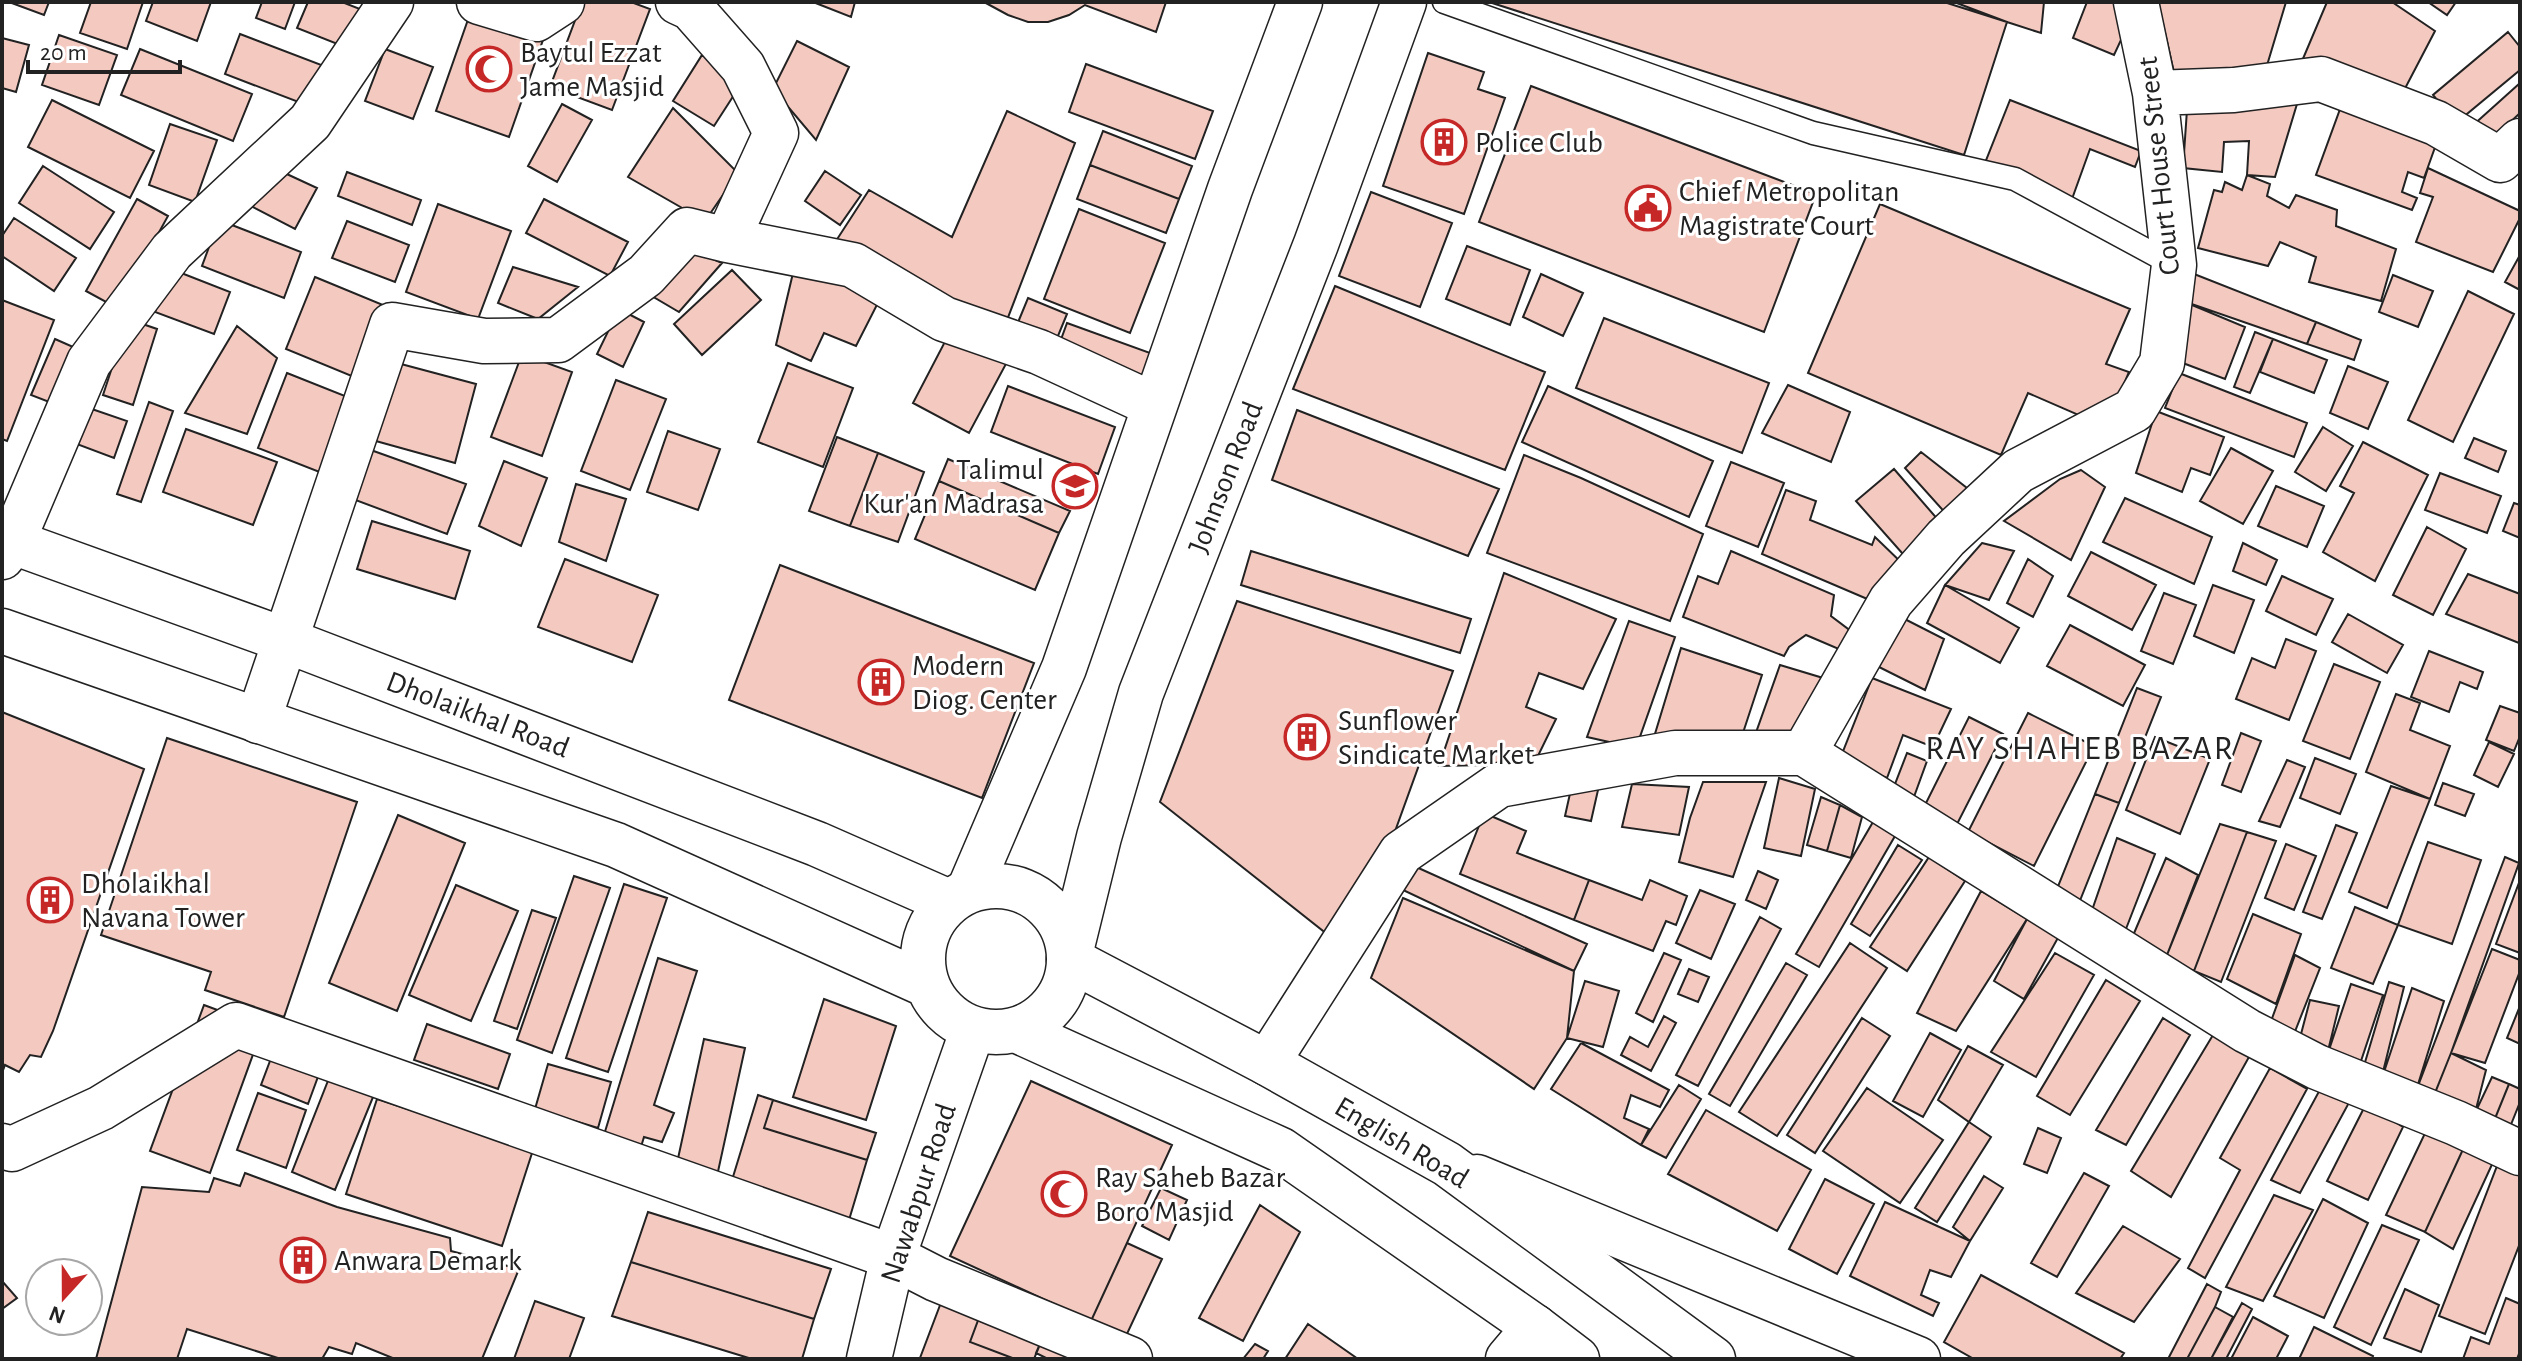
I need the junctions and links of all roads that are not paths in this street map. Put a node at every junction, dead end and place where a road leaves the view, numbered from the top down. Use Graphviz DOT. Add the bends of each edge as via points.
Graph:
graph roads {
  1 [pos="391,2"];
  2 [pos="479,2"];
  3 [pos="562,2"];
  4 [pos="678,2"];
  5 [pos="1300,2"];
  6 [pos="1404,2"];
  7 [pos="1444,2"];
  8 [pos="2136,2"];
  9 [pos="2155,93"];
  10 [pos="2520,141"];
  11 [pos="727,240"];
  12 [pos="2174,265"];
  13 [pos="1154,405"];
  14 [pos="5,546"];
  15 [pos="2,631"];
  16 [pos="285,640"];
  17 [pos="258,721"];
  18 [pos="1804,753"];
  19 [pos="959,896"];
  20 [pos="1069,959"];
  21 [pos="927,985"];
  22 [pos="973,1029"];
  23 [pos="1016,1030"];
  24 [pos="1267,1063"];
  25 [pos="2,1146"];
  26 [pos="2520,1153"];
  27 [pos="1447,1164"];
  28 [pos="893,1257"];
  29 [pos="1521,1343"];
  30 [pos="869,1359"];
  31 [pos="1130,1359"];
  32 [pos="1577,1359"];
  33 [pos="1713,1359"];
  34 [pos="1918,1359"];
  1 -- 14 [label="street" via="310,122 172,251 89,362"];
  2 -- 3 [label="street" via="536,19"];
  4 -- 11 [label="street" via="691,8 743,67 776,133"];
  5 -- 13 [label="street"];
  6 -- 20 [label="street, Johnson Road" via="1141,693"];
  7 -- 12 [label="lane" via="1813,133 2015,179"];
  8 -- 9 [label="street, Court House Street"];
  9 -- 10 [label="street" via="2321,79 2436,123 2500,160"];
  9 -- 12 [label="street, Court House Street"];
  11 -- 13 [label="street" via="853,265 944,319 1039,352"];
  11 -- 16 [label="street" via="687,230 646,275 558,340 484,341 392,325"];
  12 -- 18 [label="street, Court House Street" via="2162,363 2134,410 2018,471 1946,538 1891,601"];
  13 -- 19 [label="street" via="1064,668"];
  14 -- 16 [label="street, Dholaikhal Road"];
  15 -- 17 [label="street"];
  16 -- 17 [label="street"];
  16 -- 19 [label="street, Dholaikhal Road"];
  17 -- 21 [label="street" via="616,845"];
  18 -- 24 [label="street" via="1675,753 1499,785 1401,853"];
  18 -- 26 [label="street" via="2247,1031 2317,1067"];
  19 -- 20 [label="street" via="992,886 1016,888 1037,898 1065,935"];
  19 -- 21 [label="street" via="933,919 924,940"];
  20 -- 23 [label="street" via="1066,982 1055,1003"];
  20 -- 24 [label="street, English Road"];
  21 -- 22 [label="street" via="942,1010"];
  22 -- 23 [label="street"];
  22 -- 28 [label="street, Nawabpur Road"];
  23 -- 29 [label="street" via="1281,1150"];
  24 -- 27 [label="street, English Road"];
  25 -- 28 [label="street" via="12,1149 101,1108 236,1025"];
  27 -- 33 [label="street, English Road"];
  27 -- 34 [label="street"];
  28 -- 30 [label="street, Nawabpur Road"];
  28 -- 31 [label="street"];
  29 -- 32 [label="street"];
}
